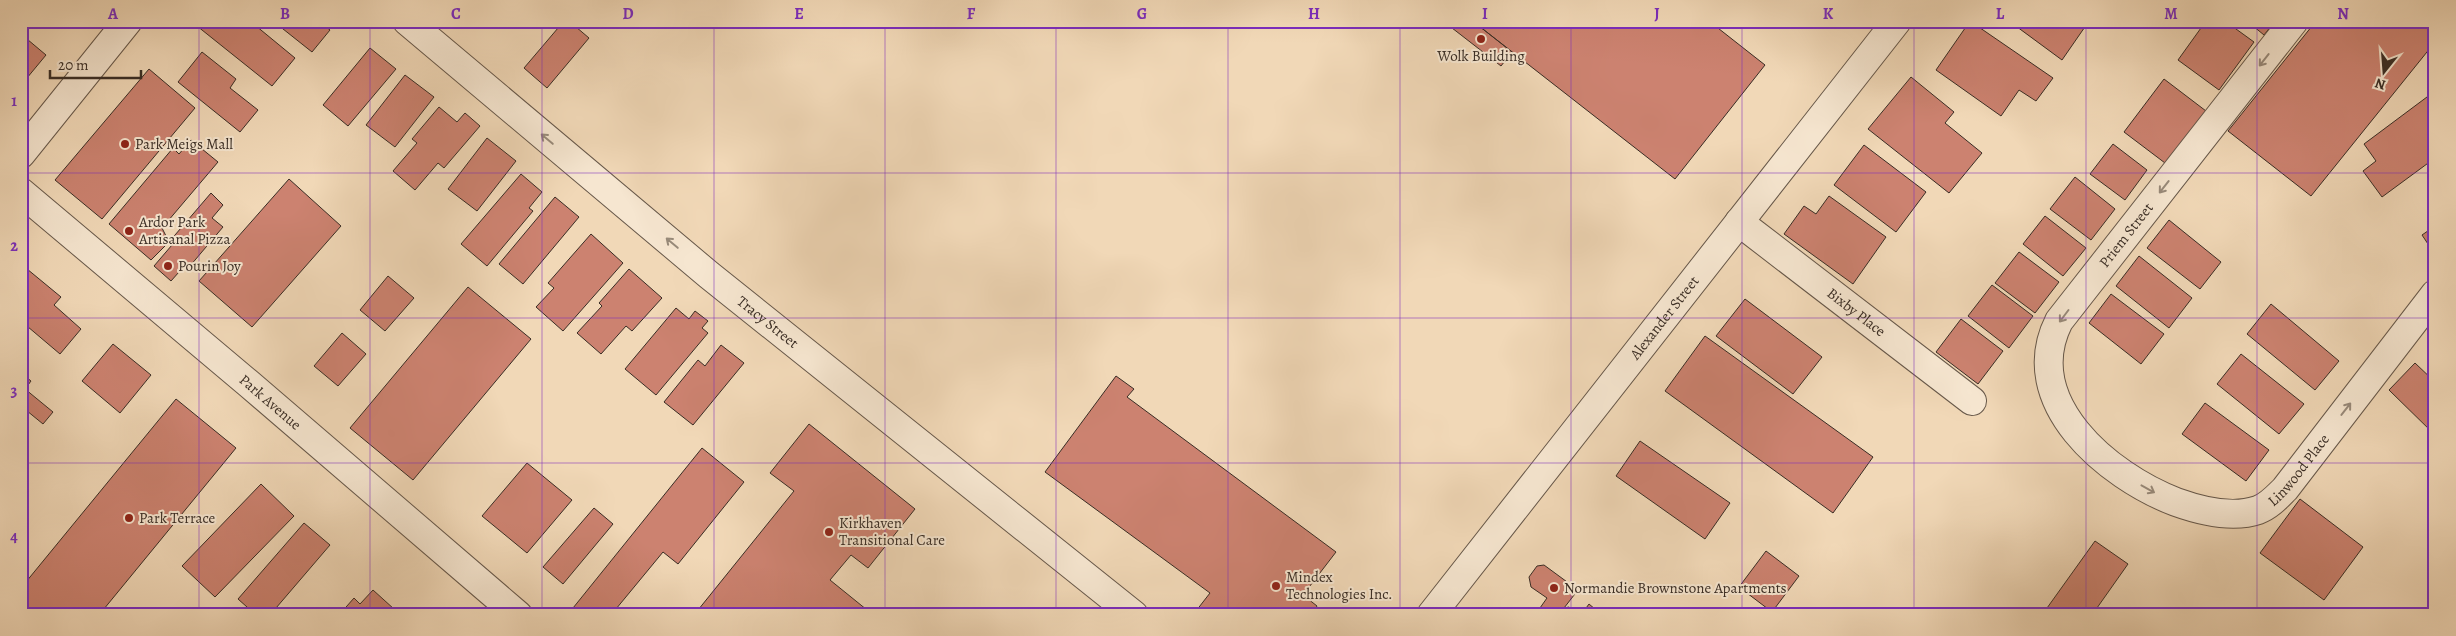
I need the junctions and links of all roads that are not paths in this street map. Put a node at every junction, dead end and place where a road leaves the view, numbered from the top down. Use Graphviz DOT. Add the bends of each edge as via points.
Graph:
graph roads {
  1 [pos="128,21"];
  2 [pos="407,21"];
  3 [pos="1897,21"];
  4 [pos="2294,21"];
  5 [pos="21,154"];
  6 [pos="21,192"];
  7 [pos="1739,222"];
  8 [pos="2435,294"];
  9 [pos="1972,401"];
  10 [pos="2107,463"];
  11 [pos="518,615"];
  12 [pos="1134,615"];
  13 [pos="1431,615"];
  1 -- 5 [label="street"];
  12 -- 2 [label="street, Tracy Street, one-way" via="709,275"];
  3 -- 7 [label="street, Alexander Street"];
  4 -- 10 [label="street, Priem Street, one-way" via="2059,321 2051,336 2049,370 2057,398 2069,423 2088,447"];
  6 -- 11 [label="street, Park Avenue"];
  7 -- 9 [label="street, Bixby Place"];
  7 -- 13 [label="street, Alexander Street"];
  10 -- 8 [label="street, Linwood Place, one-way" via="2128,479 2190,507 2232,513 2258,509 2285,489"];
}
